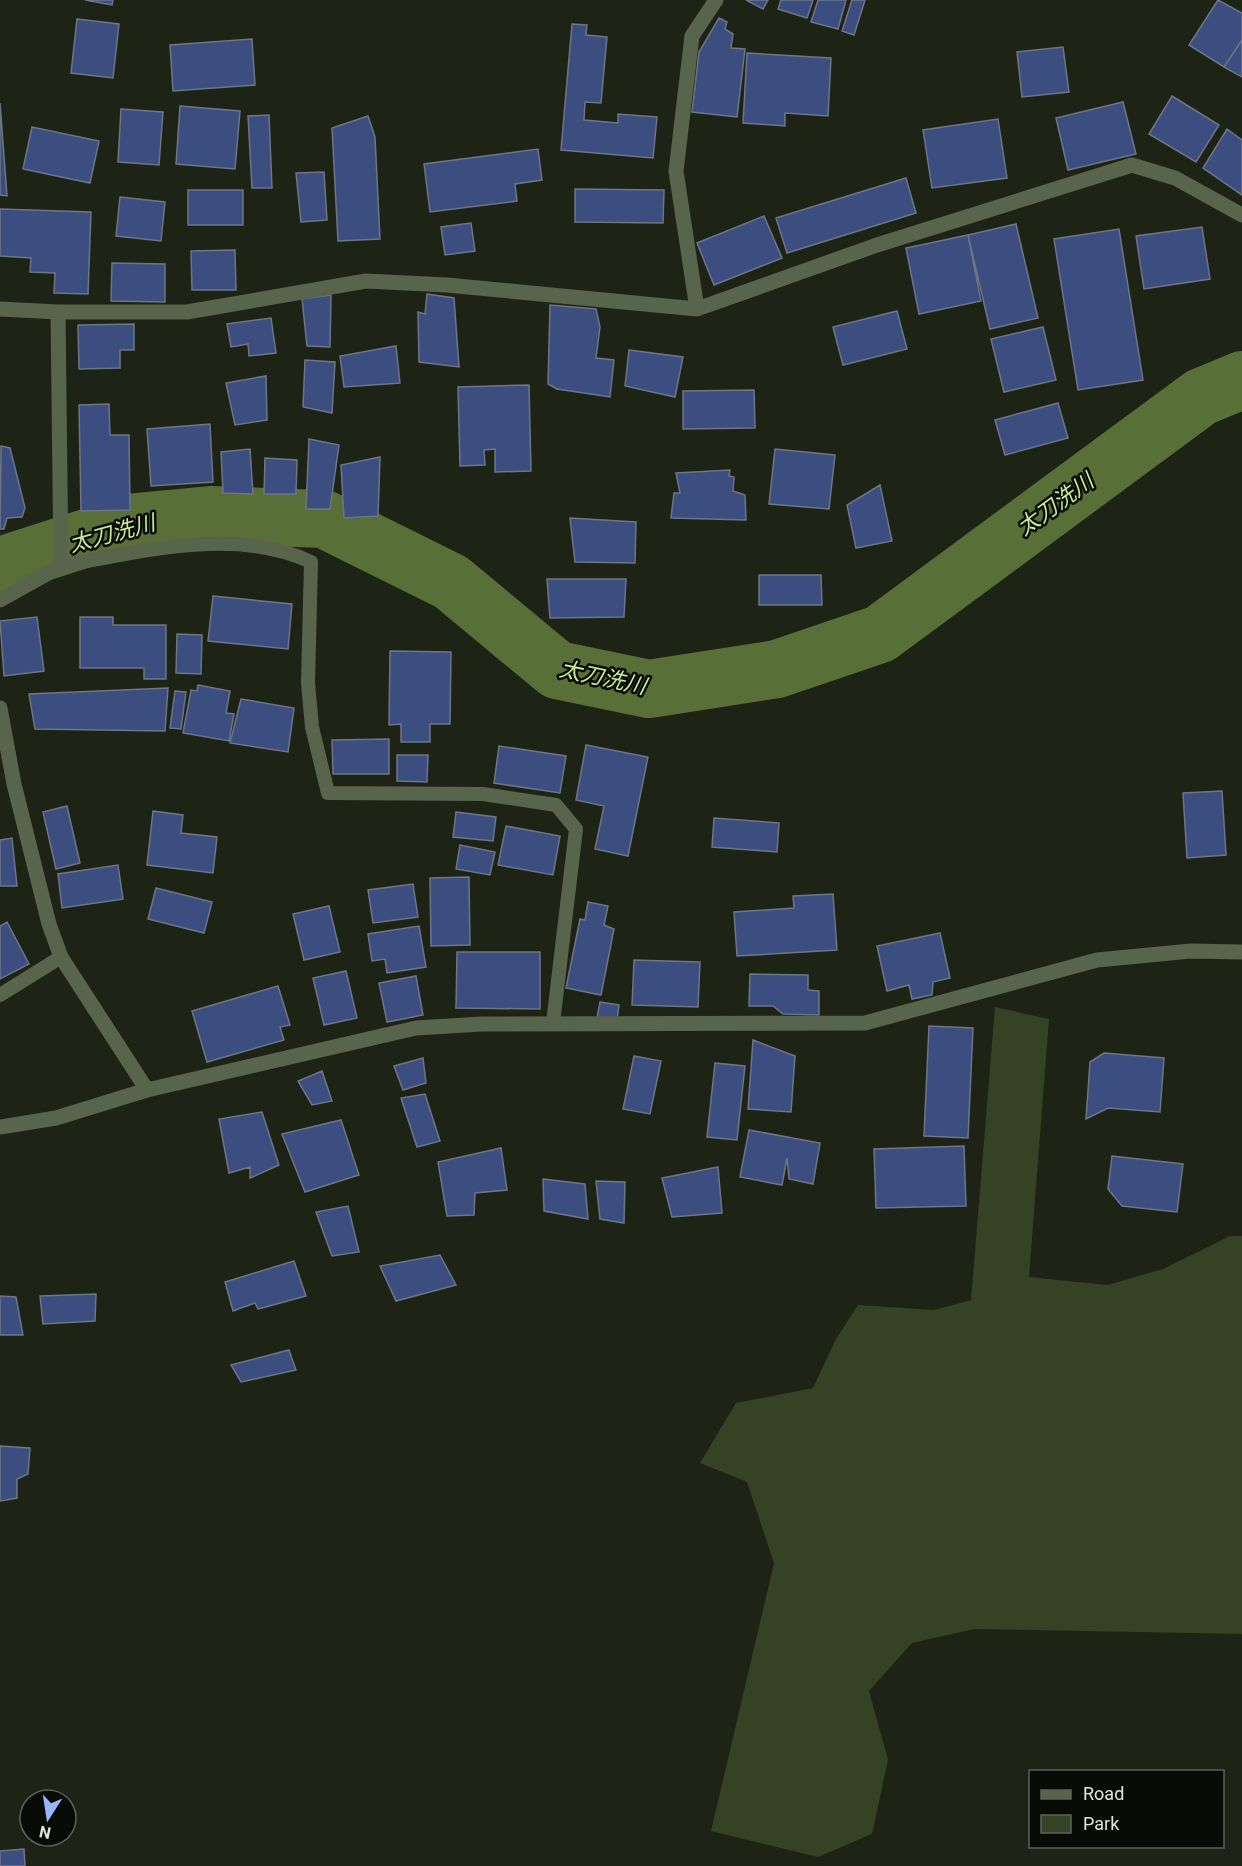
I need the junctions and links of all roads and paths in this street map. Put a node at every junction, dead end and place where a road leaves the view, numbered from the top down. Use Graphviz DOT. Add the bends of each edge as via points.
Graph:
graph roads {
  1 [pos="716,0"];
  2 [pos="1242,215"];
  3 [pos="0,309"];
  4 [pos="697,309"];
  5 [pos="58,312"];
  6 [pos="61,566"];
  7 [pos="0,600"];
  8 [pos="0,708"];
  9 [pos="1242,952"];
  10 [pos="61,957"];
  11 [pos="0,995"];
  12 [pos="553,1023"];
  13 [pos="147,1090"];
  14 [pos="0,1127"];
  1 -- 4 [label="street" via="692,36 676,171"];
  2 -- 4 [label="street" via="1175,178 1132,165 877,244"];
  3 -- 5 [label="street"];
  4 -- 5 [label="street" via="366,281 187,312"];
  5 -- 6 [label="street"];
  6 -- 7 [label="street"];
  6 -- 12 [label="lane" via="174,545 228,545 290,552 311,562 308,682 312,727 328,793 483,794 556,805 576,829"];
  8 -- 10 [label="street" via="14,784"];
  9 -- 12 [label="street" via="1191,951 1097,960 865,1023"];
  10 -- 11 [label="lane"];
  10 -- 13 [label="street"];
  12 -- 13 [label="street" via="416,1029"];
  13 -- 14 [label="street" via="56,1118"];
}
